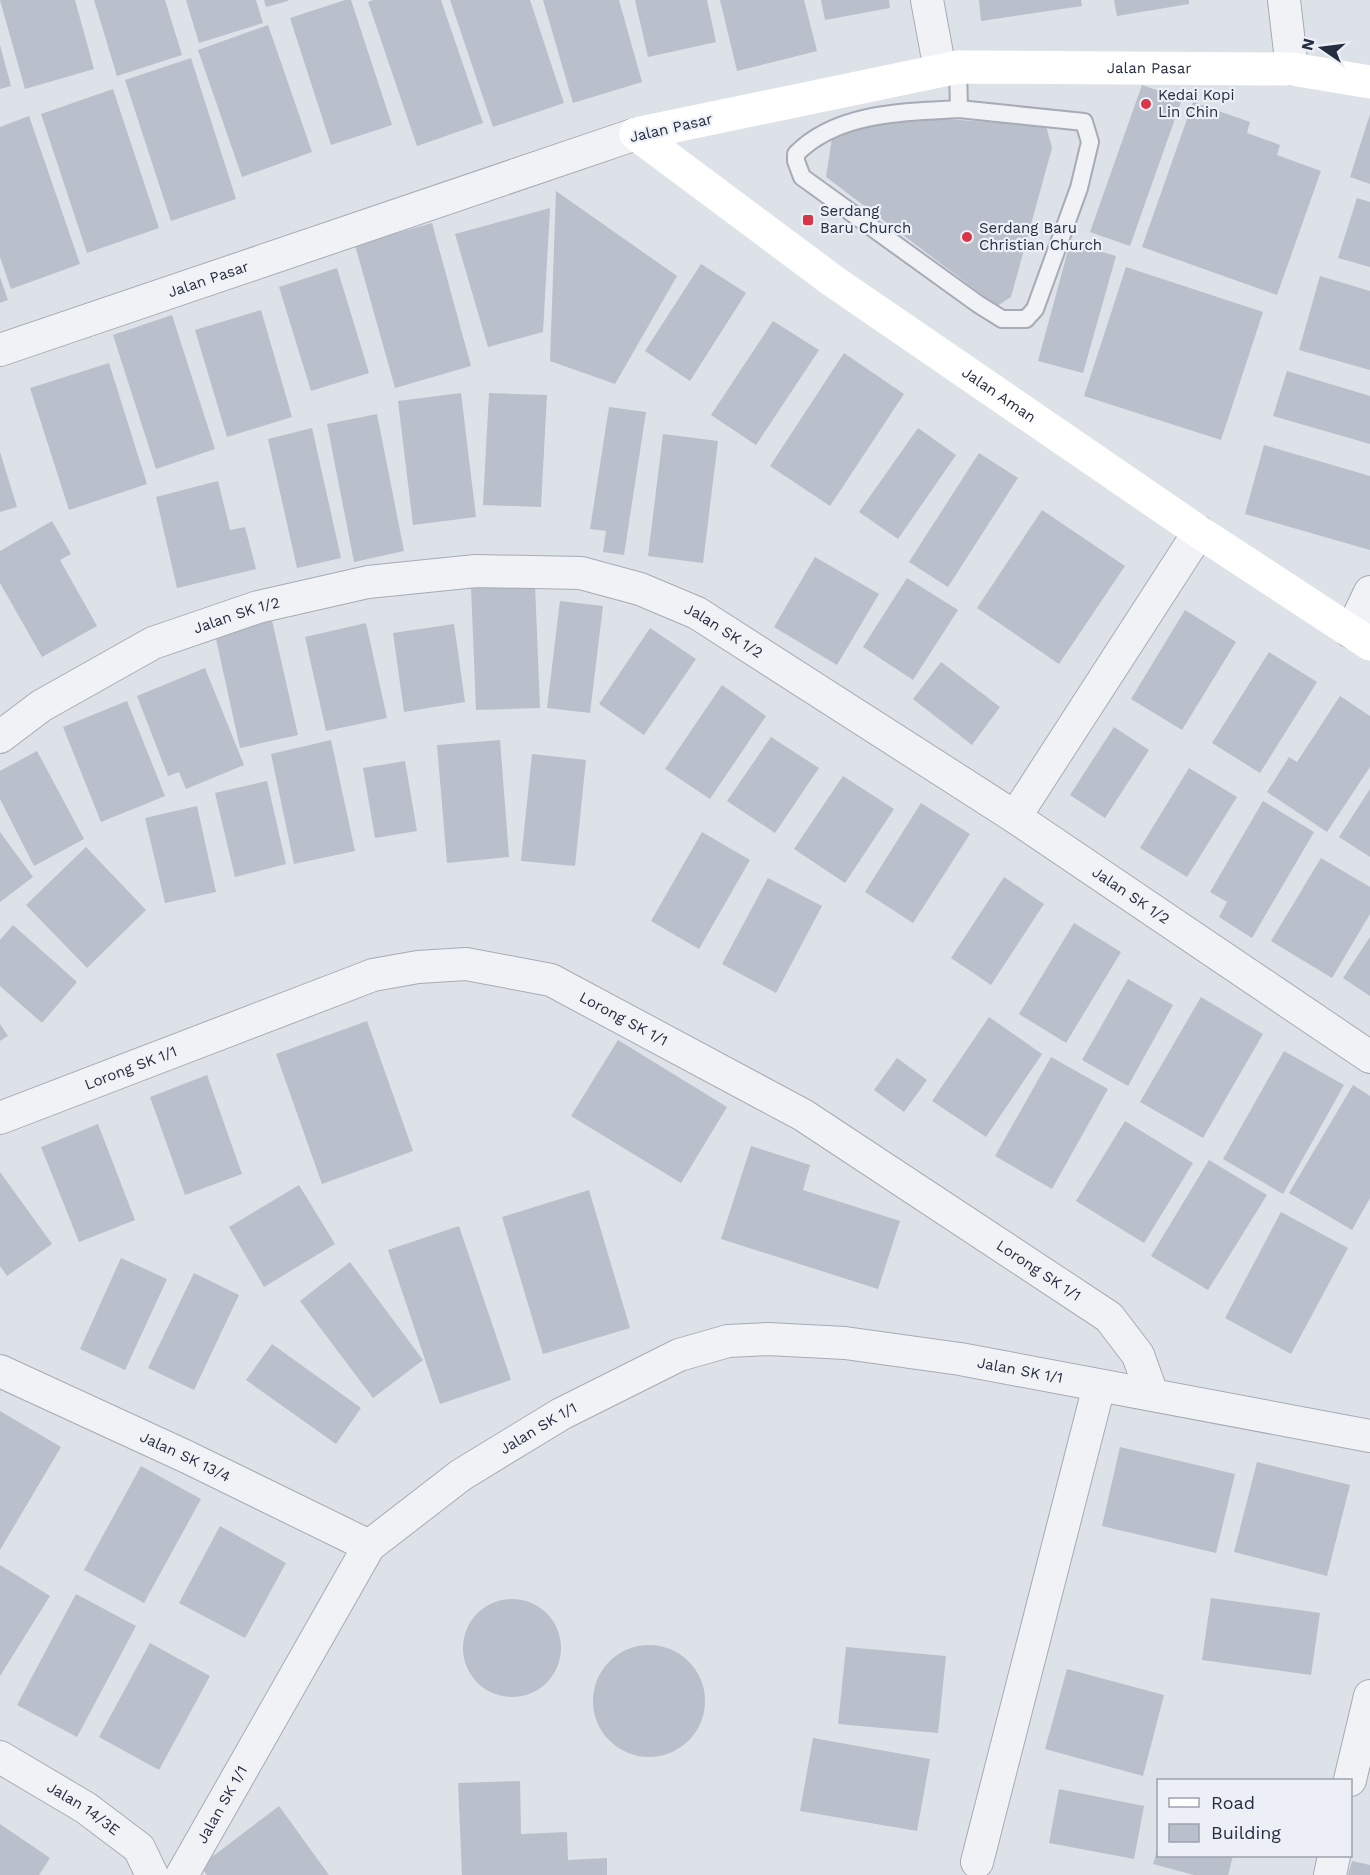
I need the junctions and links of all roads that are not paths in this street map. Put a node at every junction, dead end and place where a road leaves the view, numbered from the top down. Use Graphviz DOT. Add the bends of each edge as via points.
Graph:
graph roads {
  1 [pos="927,0"];
  2 [pos="1284,0"];
  3 [pos="949,69"];
  4 [pos="1292,69"];
  5 [pos="1370,82"];
  6 [pos="959,109"];
  7 [pos="636,134"];
  8 [pos="0,350"];
  9 [pos="1199,532"];
  10 [pos="1370,592"];
  11 [pos="1360,638"];
  12 [pos="0,737"];
  13 [pos="1015,817"];
  14 [pos="1370,1057"];
  15 [pos="0,1118"];
  16 [pos="0,1371"];
  17 [pos="1099,1386"];
  18 [pos="1152,1394"];
  19 [pos="1370,1436"];
  20 [pos="369,1546"];
  21 [pos="1370,1696"];
  22 [pos="0,1757"];
  23 [pos="1350,1779"];
  24 [pos="1352,1785"];
  25 [pos="1370,1788"];
  26 [pos="1334,1857"];
  27 [pos="977,1862"];
  28 [pos="152,1875"];
  29 [pos="183,1875"];
  30 [pos="1330,1875"];
  1 -- 3 [label="street"];
  2 -- 4 [label="street"];
  3 -- 4 [label="street, Jalan Pasar"];
  3 -- 6 [label="lane"];
  3 -- 7 [label="street, Jalan Pasar"];
  4 -- 5 [label="street, Jalan Pasar"];
  6 -- 6 [label="lane" via="893,113 828,130 808,142 796,154 796,161 802,177 978,304 1002,319 1026,319 1035,309 1079,188 1090,142 1084,123"];
  7 -- 8 [label="street, Jalan Pasar"];
  7 -- 9 [label="street, Jalan Aman" via="833,281"];
  9 -- 11 [label="street, Jalan Aman"];
  9 -- 13 [label="street"];
  10 -- 11 [label="street"];
  12 -- 13 [label="street, Jalan SK 1/2" via="40,706 153,643 258,607 368,582 404,578 476,571 581,573 640,589 697,613"];
  13 -- 14 [label="street, Jalan SK 1/2"];
  15 -- 18 [label="street, Lorong SK 1/1" via="373,975 466,964 551,980 803,1115 1109,1317 1138,1355"];
  16 -- 20 [label="street, Jalan SK 13/4"];
  17 -- 18 [label="street, Jalan SK 1/1"];
  17 -- 20 [label="street, Jalan SK 1/1" via="960,1359 845,1343 728,1341 679,1355 561,1413 461,1475"];
  17 -- 27 [label="street"];
  18 -- 19 [label="street, Jalan SK 1/1"];
  20 -- 29 [label="street, Jalan SK 1/1"];
  21 -- 23 [label="street"];
  22 -- 28 [label="street, Jalan 14/3E" via="86,1808 139,1848"];
  24 -- 25 [label="street"];
  26 -- 30 [label="street"];
}
